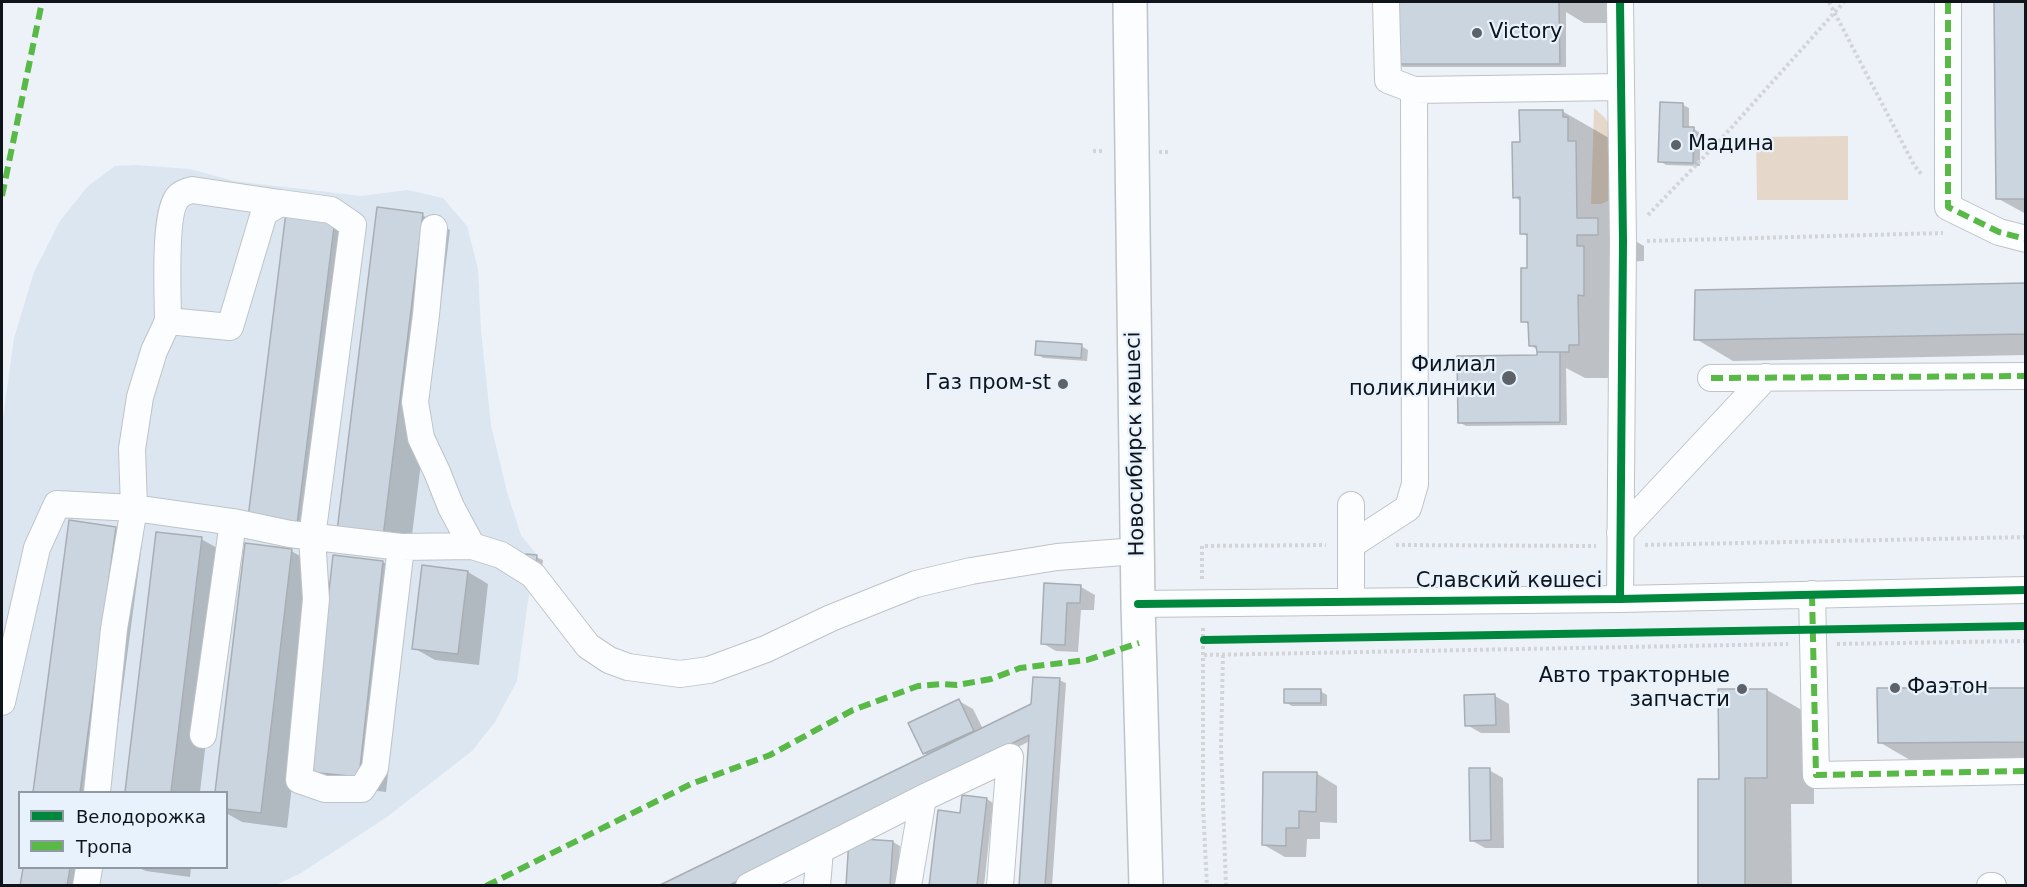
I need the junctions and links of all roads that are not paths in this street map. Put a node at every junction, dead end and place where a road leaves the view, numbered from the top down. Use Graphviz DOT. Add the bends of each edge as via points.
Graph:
graph roads {
  1 [pos="1130,2"];
  2 [pos="1386,2"];
  3 [pos="1620,2"];
  4 [pos="1948,2"];
  5 [pos="1621,87"];
  6 [pos="1414,90"];
  7 [pos="280,203"];
  8 [pos="434,228"];
  9 [pos="2025,239"];
  10 [pos="168,321"];
  11 [pos="2025,376"];
  12 [pos="1766,377"];
  13 [pos="1711,378"];
  14 [pos="1351,505"];
  15 [pos="134,508"];
  16 [pos="233,522"];
  17 [pos="1620,533"];
  18 [pos="312,537"];
  19 [pos="1351,545"];
  20 [pos="472,546"];
  21 [pos="400,547"];
  22 [pos="1137,551"];
  23 [pos="2025,590"];
  24 [pos="1812,594"];
  25 [pos="1620,599"];
  26 [pos="1351,601"];
  27 [pos="1138,604"];
  28 [pos="2,702"];
  29 [pos="202,735"];
  30 [pos="2025,771"];
  31 [pos="97,791"];
  32 [pos="923,798"];
  33 [pos="820,850"];
  34 [pos="89,869"];
  35 [pos="86,885"];
  36 [pos="749,885"];
  37 [pos="817,885"];
  38 [pos="908,885"];
  39 [pos="1000,885"];
  40 [pos="1146,885"];
  1 -- 22 [label="main road, Новосибирск көшесі"];
  2 -- 6 [label="street" via="1388,80"];
  3 -- 5 [label="street"];
  4 -- 9 [label="street" via="1948,207 1999,232"];
  5 -- 6 [label="street"];
  5 -- 17 [label="street"];
  6 -- 19 [label="street" via="1415,484 1408,508"];
  7 -- 10 [label="street" via="264,213 230,327"];
  7 -- 10 [label="street" via="192,190 179,196 169,230"];
  7 -- 18 [label="street" via="331,210 353,225"];
  8 -- 20 [label="street" via="415,402 421,438"];
  10 -- 15 [label="street" via="140,397 132,449"];
  11 -- 12 [label="street"];
  12 -- 13 [label="street"];
  12 -- 17 [label="street"];
  14 -- 19 [label="street"];
  15 -- 16 [label="street"];
  15 -- 28 [label="street" via="57,504 38,548"];
  15 -- 31 [label="street" via="114,629"];
  16 -- 18 [label="street"];
  16 -- 29 [label="street"];
  17 -- 25 [label="street"];
  18 -- 21 [label="street"];
  18 -- 21 [label="street" via="316,599 299,780 325,789 362,789 375,768"];
  19 -- 26 [label="street"];
  20 -- 21 [label="street"];
  20 -- 22 [label="street" via="501,555 534,574 588,646 609,660 628,667 680,674 709,670 766,649 916,584 1057,557"];
  22 -- 27 [label="main road, Новосибирск көшесі"];
  23 -- 24 [label="street, Славский көшесі"];
  24 -- 25 [label="street, Славский көшесі"];
  24 -- 30 [label="street" via="1816,775"];
  25 -- 26 [label="street, Славский көшесі"];
  26 -- 27 [label="street, Славский көшесі"];
  27 -- 40 [label="main road, Новосибирск көшесі"];
  32 -- 33 [label="street"];
  32 -- 38 [label="street"];
  32 -- 39 [label="street" via="1010,757"];
  33 -- 36 [label="street"];
  33 -- 37 [label="street"];
  34 -- 35 [label="street"];
}
